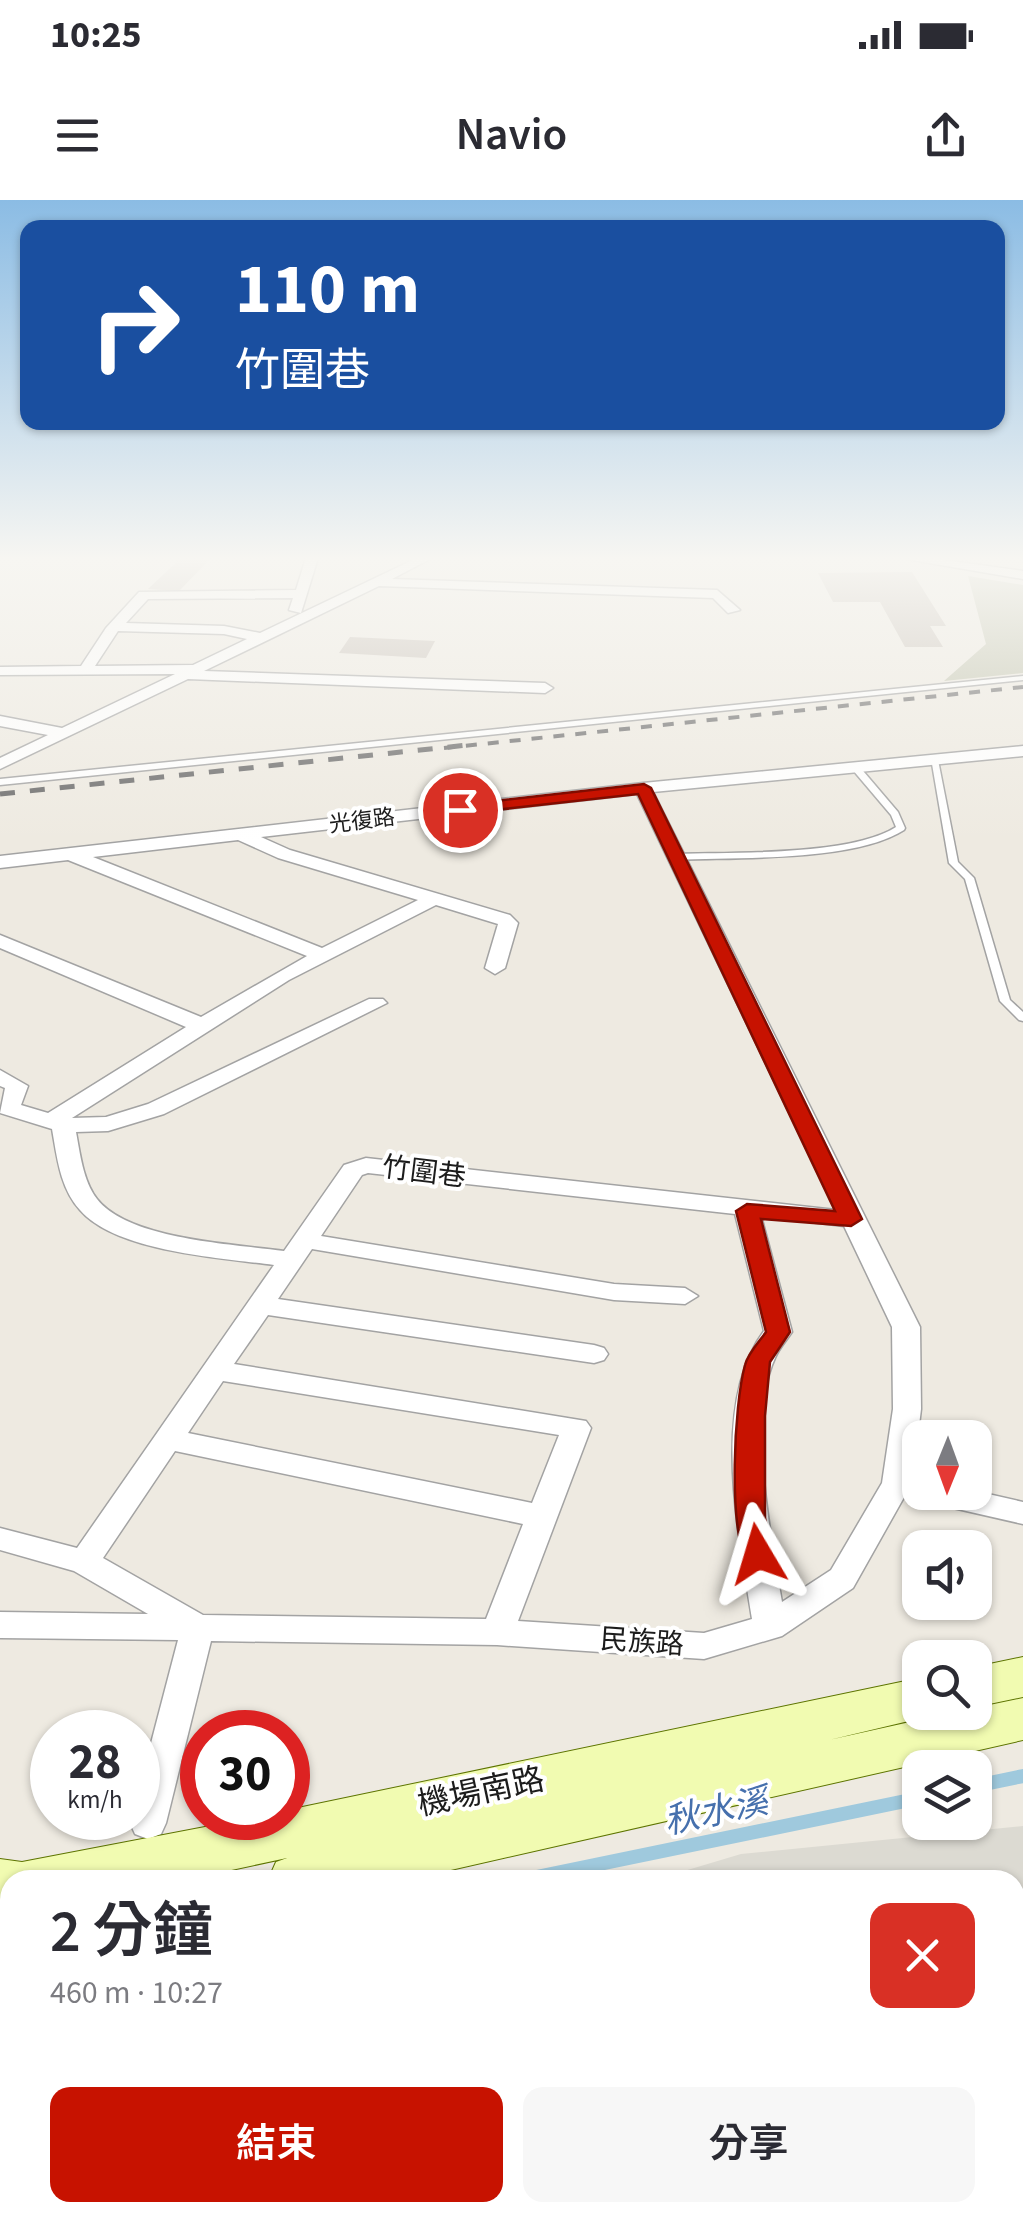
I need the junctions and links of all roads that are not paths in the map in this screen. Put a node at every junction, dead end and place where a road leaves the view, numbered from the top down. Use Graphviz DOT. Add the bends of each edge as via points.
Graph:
graph roads {
  1 [pos="99,652"];
  2 [pos="233,652"];
  3 [pos="215,661"];
  4 [pos="85,670"];
  5 [pos="0,671"];
  6 [pos="192,672"];
  7 [pos="1023,678"];
  8 [pos="0,721"];
  9 [pos="64,734"];
  10 [pos="1023,751"];
  11 [pos="934,760"];
  12 [pos="0,764"];
  13 [pos="856,768"];
  14 [pos="0,782"];
  15 [pos="644,788"];
  16 [pos="240,835"];
  17 [pos="70,854"];
  18 [pos="676,857"];
  19 [pos="0,862"];
  20 [pos="434,899"];
  21 [pos="0,941"];
  22 [pos="323,956"];
  23 [pos="496,968"];
  24 [pos="376,1003"];
  25 [pos="1023,1018"];
  26 [pos="203,1026"];
  27 [pos="0,1077"];
  28 [pos="4,1110"];
  29 [pos="57,1123"];
  30 [pos="747,1211"];
  31 [pos="851,1219"];
  32 [pos="297,1250"];
  33 [pos="685,1296"];
  34 [pos="260,1304"];
  35 [pos="594,1354"];
  36 [pos="218,1371"];
  37 [pos="907,1420"];
  38 [pos="170,1440"];
  39 [pos="902,1497"];
  40 [pos="992,1507"];
  41 [pos="1023,1514"];
  42 [pos="544,1517"];
  43 [pos="0,1539"];
  44 [pos="84,1562"];
  45 [pos="0,1625"];
  46 [pos="198,1628"];
  47 [pos="770,1628"];
  48 [pos="497,1632"];
  49 [pos="1023,1677"];
  50 [pos="992,1683"];
  51 [pos="902,1703"];
  52 [pos="1023,1719"];
  53 [pos="160,1776"];
  54 [pos="100,1870"];
  55 [pos="341,1870"];
  1 -- 4 [label="street"];
  2 -- 3 [label="street"];
  3 -- 6 [label="street"];
  3 -- 6 [label="street" via="542,680"];
  4 -- 5 [label="street"];
  4 -- 6 [label="street"];
  6 -- 9 [label="street"];
  7 -- 14 [label="lane"];
  8 -- 9 [label="street"];
  9 -- 12 [label="street"];
  10 -- 11 [label="street, 光復路"];
  11 -- 13 [label="street, 光復路"];
  11 -- 25 [label="lane" via="954,863 969,878 1005,1001"];
  13 -- 15 [label="street, 光復路"];
  13 -- 18 [label="lane" via="895,814 896,835 854,848"];
  15 -- 16 [label="street, 光復路"];
  15 -- 18 [label="street, 民族路"];
  16 -- 17 [label="street, 光復路"];
  16 -- 20 [label="street"];
  17 -- 19 [label="street, 光復路"];
  17 -- 22 [label="street"];
  18 -- 31 [label="street, 民族路"];
  20 -- 22 [label="street"];
  20 -- 23 [label="street" via="508,923"];
  21 -- 26 [label="street"];
  22 -- 26 [label="street"];
  24 -- 29 [label="street" via="156,1109 108,1124"];
  26 -- 29 [label="street"];
  27 -- 28 [label="street" via="17,1086"];
  28 -- 29 [label="street"];
  29 -- 32 [label="street" via="77,1183 103,1216 130,1229"];
  30 -- 31 [label="street, 竹圍巷"];
  30 -- 32 [label="street, 竹圍巷" via="366,1165 352,1170"];
  30 -- 47 [label="street" via="778,1332 758,1362 752,1416 751,1518"];
  31 -- 37 [label="street, 民族路" via="906,1327"];
  32 -- 33 [label="street"];
  32 -- 34 [label="street, 竹圍巷"];
  34 -- 35 [label="street"];
  34 -- 36 [label="street, 竹圍巷"];
  36 -- 38 [label="street, 竹圍巷"];
  36 -- 42 [label="street" via="576,1428"];
  38 -- 42 [label="street"];
  38 -- 44 [label="street, 竹圍巷"];
  39 -- 47 [label="street, 民族路" via="842,1579"];
  40 -- 41 [label="street"];
  42 -- 48 [label="street"];
  43 -- 44 [label="street, 民族路"];
  44 -- 46 [label="street, 民族路"];
  45 -- 46 [label="street"];
  46 -- 48 [label="street, 民族路"];
  46 -- 53 [label="street"];
  47 -- 48 [label="street, 民族路" via="704,1646"];
  49 -- 50 [label="street"];
  51 -- 54 [label="street, 機場南路"];
  52 -- 55 [label="street, 機場南路"];
}
